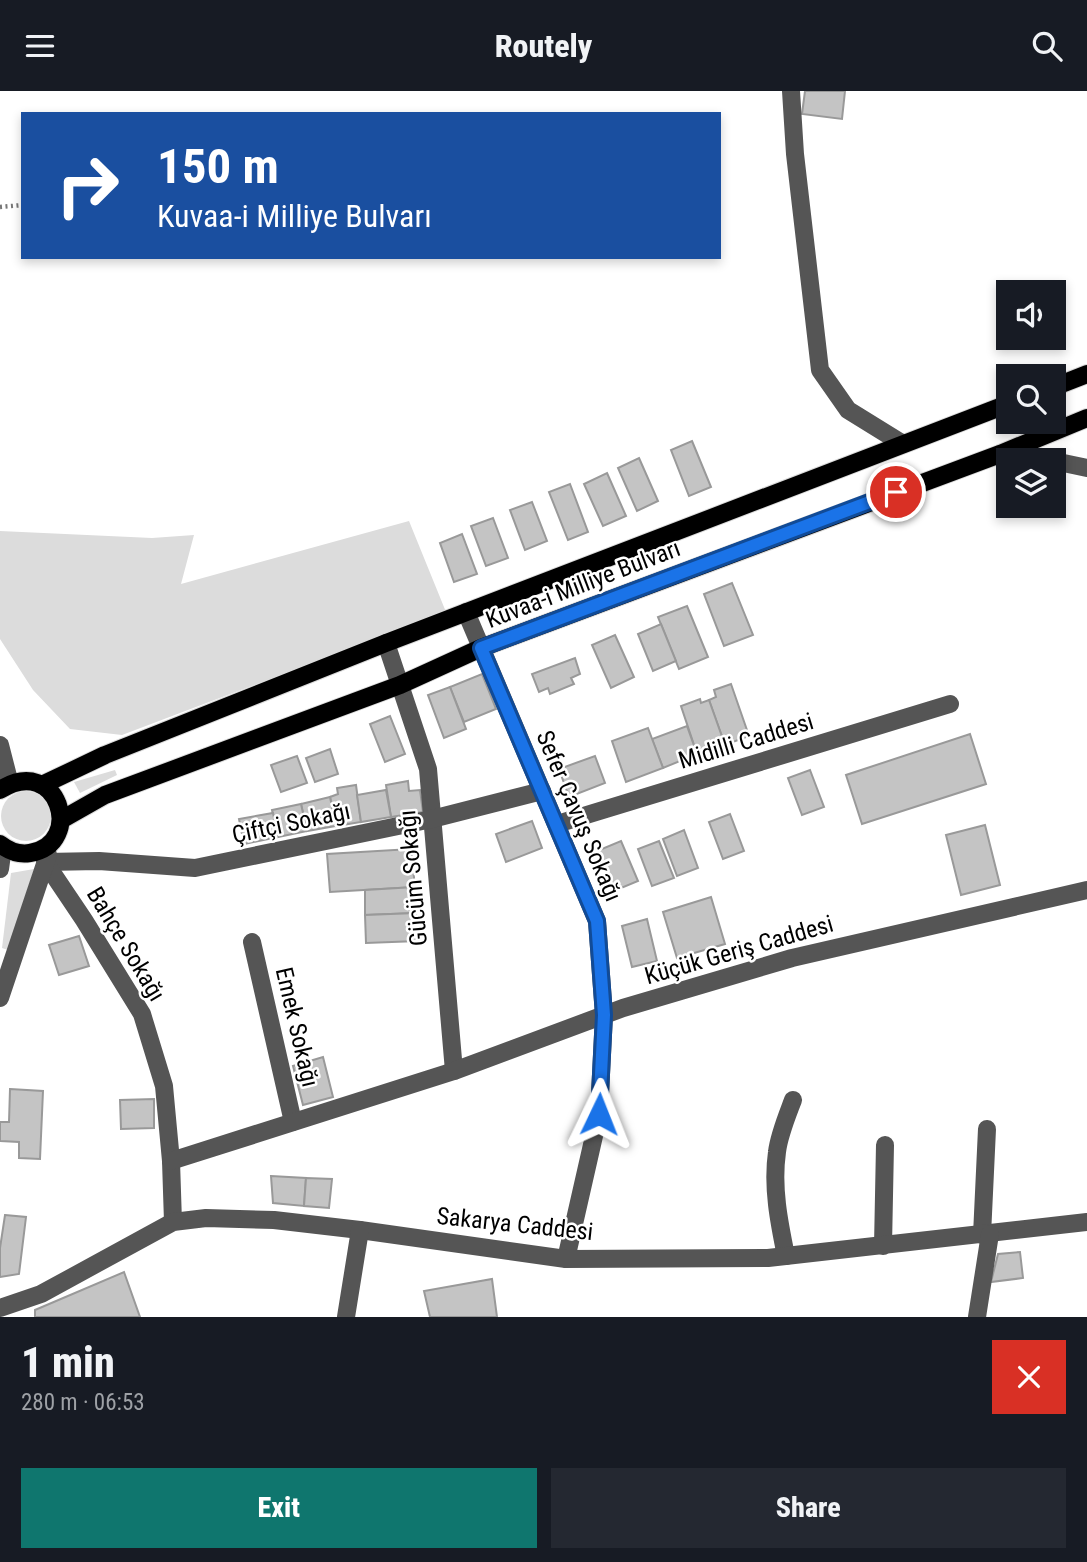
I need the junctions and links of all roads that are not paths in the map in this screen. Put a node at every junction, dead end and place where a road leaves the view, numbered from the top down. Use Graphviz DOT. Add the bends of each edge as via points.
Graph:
graph roads {
  1 [pos="791,91"];
  2 [pos="1087,374"];
  3 [pos="1066,382"];
  4 [pos="996,409"];
  5 [pos="1087,418"];
  6 [pos="903,444"];
  7 [pos="1012,448"];
  8 [pos="996,455"];
  9 [pos="1066,463"];
  10 [pos="1087,468"];
  11 [pos="466,612"];
  12 [pos="386,643"];
  13 [pos="481,648"];
  14 [pos="400,685"];
  15 [pos="950,704"];
  16 [pos="0,745"];
  17 [pos="42,785"];
  18 [pos="5,787"];
  19 [pos="542,791"];
  20 [pos="432,819"];
  21 [pos="557,824"];
  22 [pos="59,828"];
  23 [pos="2,845"];
  24 [pos="45,862"];
  25 [pos="0,869"];
  26 [pos="1087,890"];
  27 [pos="252,943"];
  28 [pos="0,998"];
  29 [pos="604,1015"];
  30 [pos="454,1071"];
  31 [pos="793,1100"];
  32 [pos="293,1122"];
  33 [pos="987,1129"];
  34 [pos="885,1145"];
  35 [pos="171,1161"];
  36 [pos="173,1222"];
  37 [pos="1087,1222"];
  38 [pos="360,1230"];
  39 [pos="986,1235"];
  40 [pos="883,1246"];
  41 [pos="786,1256"];
  42 [pos="566,1259"];
  43 [pos="0,1308"];
  44 [pos="346,1317"];
  45 [pos="977,1317"];
  1 -- 6 [label="street" via="794,154 820,370 848,410"];
  2 -- 3 [label="main road"];
  4 -- 6 [label="main road, Kuvaa-i Milliye Bulvarı"];
  5 -- 7 [label="main road, Kuvaa-i Milliye Bulvarı"];
  6 -- 11 [label="main road, Kuvaa-i Milliye Bulvarı"];
  8 -- 13 [label="main road, Kuvaa-i Milliye Bulvarı"];
  9 -- 10 [label="street"];
  11 -- 12 [label="main road, Kuvaa-i Milliye Bulvarı"];
  11 -- 13 [label="street, Sefer Çavuş Sokağı"];
  12 -- 14 [label="street, Gücüm Sokağı"];
  12 -- 17 [label="main road, Kuvaa-i Milliye Bulvarı" via="105,755"];
  13 -- 14 [label="main road, Kuvaa-i Milliye Bulvarı"];
  13 -- 19 [label="street, Sefer Çavuş Sokağı"];
  14 -- 20 [label="street, Gücüm Sokağı" via="428,769"];
  14 -- 22 [label="main road, Kuvaa-i Milliye Bulvarı" via="104,795"];
  15 -- 21 [label="street, Midilli Caddesi"];
  16 -- 18 [label="street"];
  17 -- 18 [label="main road" via="20,781"];
  17 -- 22 [label="main road" via="57,800"];
  19 -- 20 [label="street, Çiftçi Sokağı"];
  19 -- 21 [label="street, Sefer Çavuş Sokağı"];
  20 -- 24 [label="street, Çiftçi Sokağı" via="195,868"];
  20 -- 30 [label="street, Gücüm Sokağı"];
  21 -- 29 [label="street, Sefer Çavuş Sokağı" via="597,921"];
  22 -- 23 [label="main road, Kuvaa-i Milliye Bulvarı" via="49,845 38,851 14,852"];
  22 -- 24 [label="street"];
  23 -- 25 [label="street"];
  24 -- 28 [label="street"];
  24 -- 35 [label="street, Bahçe Sokağı" via="142,1014 164,1086"];
  26 -- 29 [label="street, Küçük Geriş Caddesi" via="792,958"];
  27 -- 32 [label="street, Emek Sokağı"];
  29 -- 30 [label="street, Küçük Geriş Caddesi"];
  29 -- 42 [label="street, Sefer Çavuş Sokağı" via="599,1114"];
  30 -- 32 [label="street, Küçük Geriş Caddesi"];
  31 -- 41 [label="street" via="776,1161 778,1221"];
  32 -- 35 [label="street, Küçük Geriş Caddesi"];
  33 -- 39 [label="street"];
  34 -- 40 [label="street"];
  35 -- 36 [label="street, Bahçe Sokağı"];
  36 -- 38 [label="street, Sakarya Caddesi" via="229,1217"];
  36 -- 43 [label="street, Sakarya Caddesi" via="41,1294"];
  37 -- 39 [label="street, Sakarya Caddesi"];
  38 -- 42 [label="street, Sakarya Caddesi"];
  38 -- 44 [label="street"];
  39 -- 40 [label="street, Sakarya Caddesi"];
  39 -- 45 [label="street"];
  40 -- 41 [label="street, Sakarya Caddesi"];
  41 -- 42 [label="street, Sakarya Caddesi"];
}
